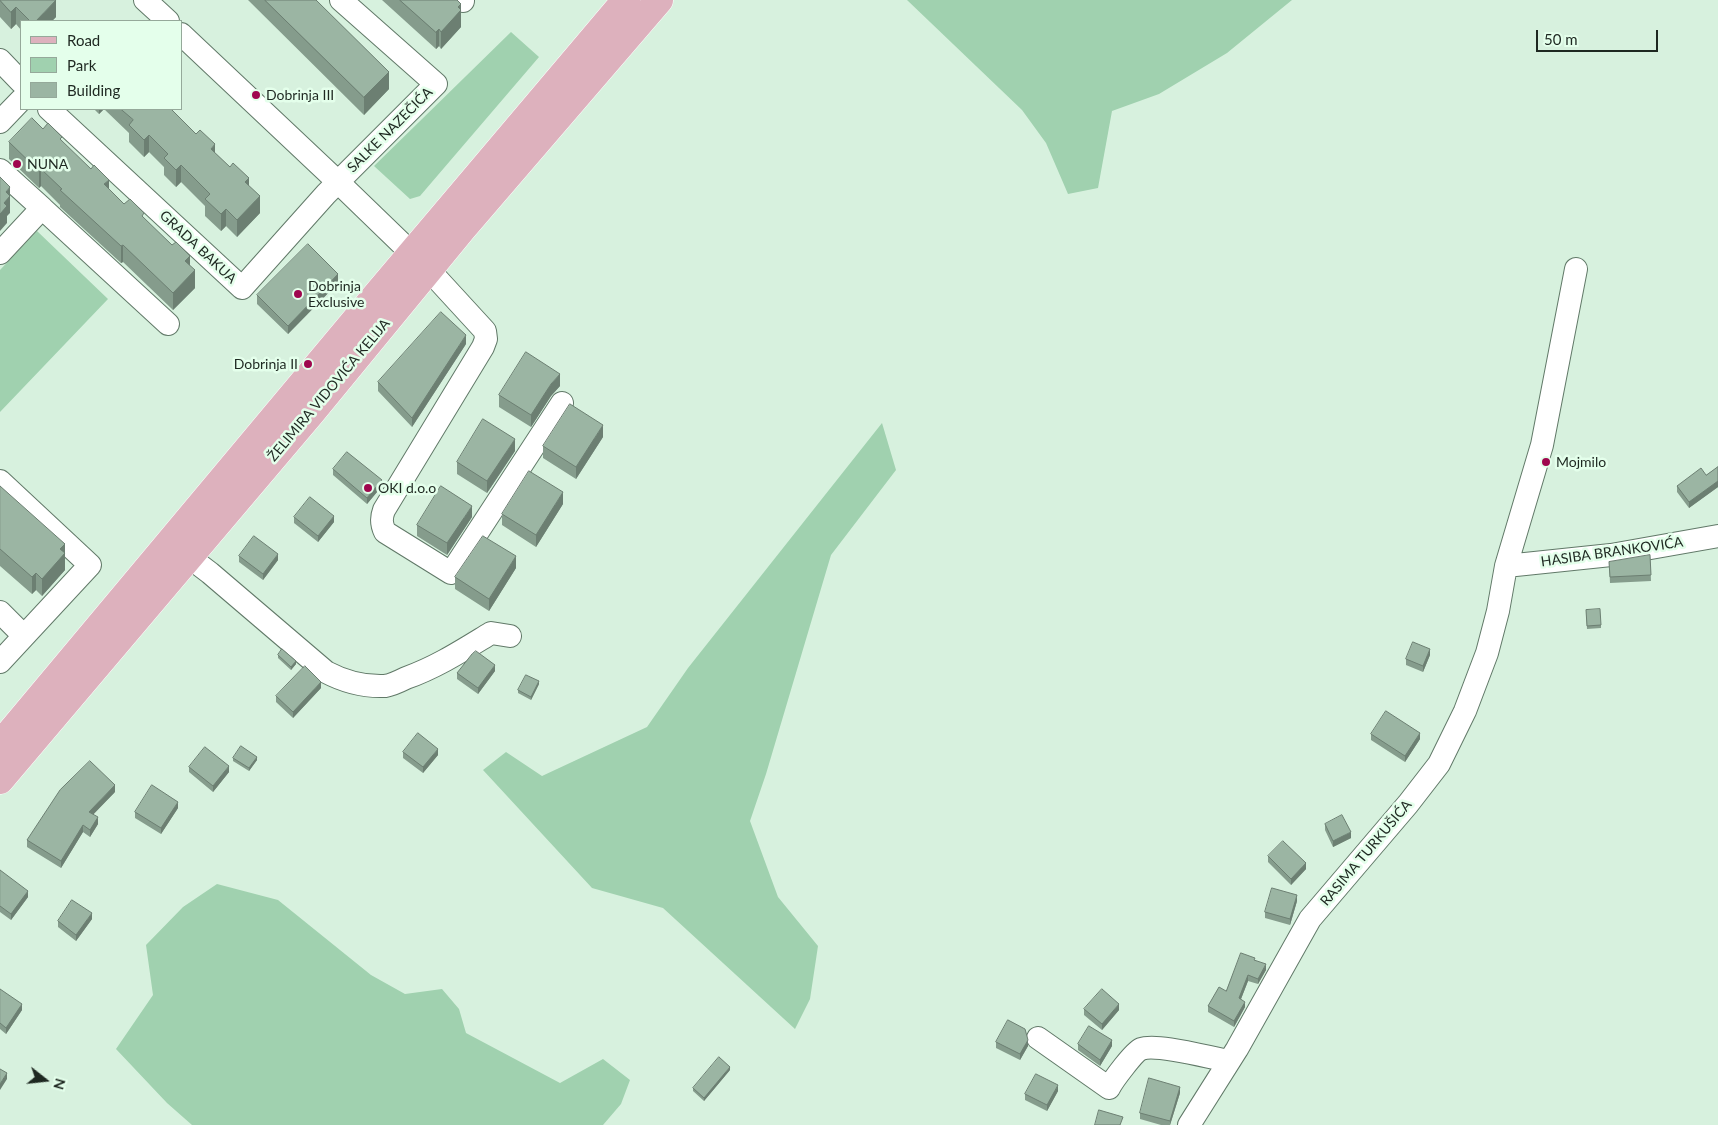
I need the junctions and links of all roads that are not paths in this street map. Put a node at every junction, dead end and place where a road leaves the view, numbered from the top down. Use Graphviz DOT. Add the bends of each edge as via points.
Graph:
graph roads {
  1 [pos="145,0"];
  2 [pos="342,0"];
  3 [pos="626,0"];
  4 [pos="659,0"];
  5 [pos="167,20"];
  6 [pos="182,35"];
  7 [pos="0,60"];
  8 [pos="20,81"];
  9 [pos="20,101"];
  10 [pos="50,110"];
  11 [pos="0,122"];
  12 [pos="0,170"];
  13 [pos="338,182"];
  14 [pos="42,208"];
  15 [pos="0,253"];
  16 [pos="420,261"];
  17 [pos="1576,269"];
  18 [pos="168,324"];
  19 [pos="562,403"];
  20 [pos="0,481"];
  21 [pos="1718,536"];
  22 [pos="188,557"];
  23 [pos="1506,566"];
  24 [pos="0,612"];
  25 [pos="24,636"];
  26 [pos="510,636"];
  27 [pos="0,662"];
  28 [pos="0,745"];
  29 [pos="0,780"];
  30 [pos="1038,1038"];
  31 [pos="1229,1061"];
  32 [pos="1189,1125"];
  1 -- 5 [label="street"];
  2 -- 13 [label="street, SALKE NAZEČIĆA" via="436,84"];
  3 -- 16 [label="main road, ŽELIMIRA VIDOVIĆA KELIJA"];
  4 -- 16 [label="main road, ŽELIMIRA VIDOVIĆA KELIJA"];
  6 -- 13 [label="street"];
  7 -- 8 [label="street"];
  9 -- 11 [label="street"];
  10 -- 13 [label="street, GRADA BAKUA" via="242,288"];
  12 -- 14 [label="street"];
  13 -- 16 [label="street"];
  14 -- 15 [label="street"];
  14 -- 18 [label="street"];
  16 -- 19 [label="street" via="480,324 486,339 384,510 381,517 385,532 451,573"];
  16 -- 22 [label="main road, ŽELIMIRA VIDOVIĆA KELIJA" via="311,413"];
  16 -- 28 [label="main road, ŽELIMIRA VIDOVIĆA KELIJA"];
  17 -- 23 [label="street, RASIMA TURKUŠIĆA" via="1542,445"];
  20 -- 25 [label="street" via="90,566"];
  21 -- 23 [label="street, HASIBA BRANKOVIĆA" via="1612,555"];
  22 -- 26 [label="street" via="326,672 365,686 387,686 416,675 450,659 491,633"];
  22 -- 29 [label="main road, ŽELIMIRA VIDOVIĆA KELIJA"];
  23 -- 31 [label="street, RASIMA TURKUŠIĆA" via="1487,652 1465,711 1439,764 1310,919"];
  24 -- 25 [label="street"];
  25 -- 27 [label="street"];
  30 -- 31 [label="street" via="1108,1088 1139,1050 1153,1047"];
  31 -- 32 [label="street, RASIMA TURKUŠIĆA"];
}
